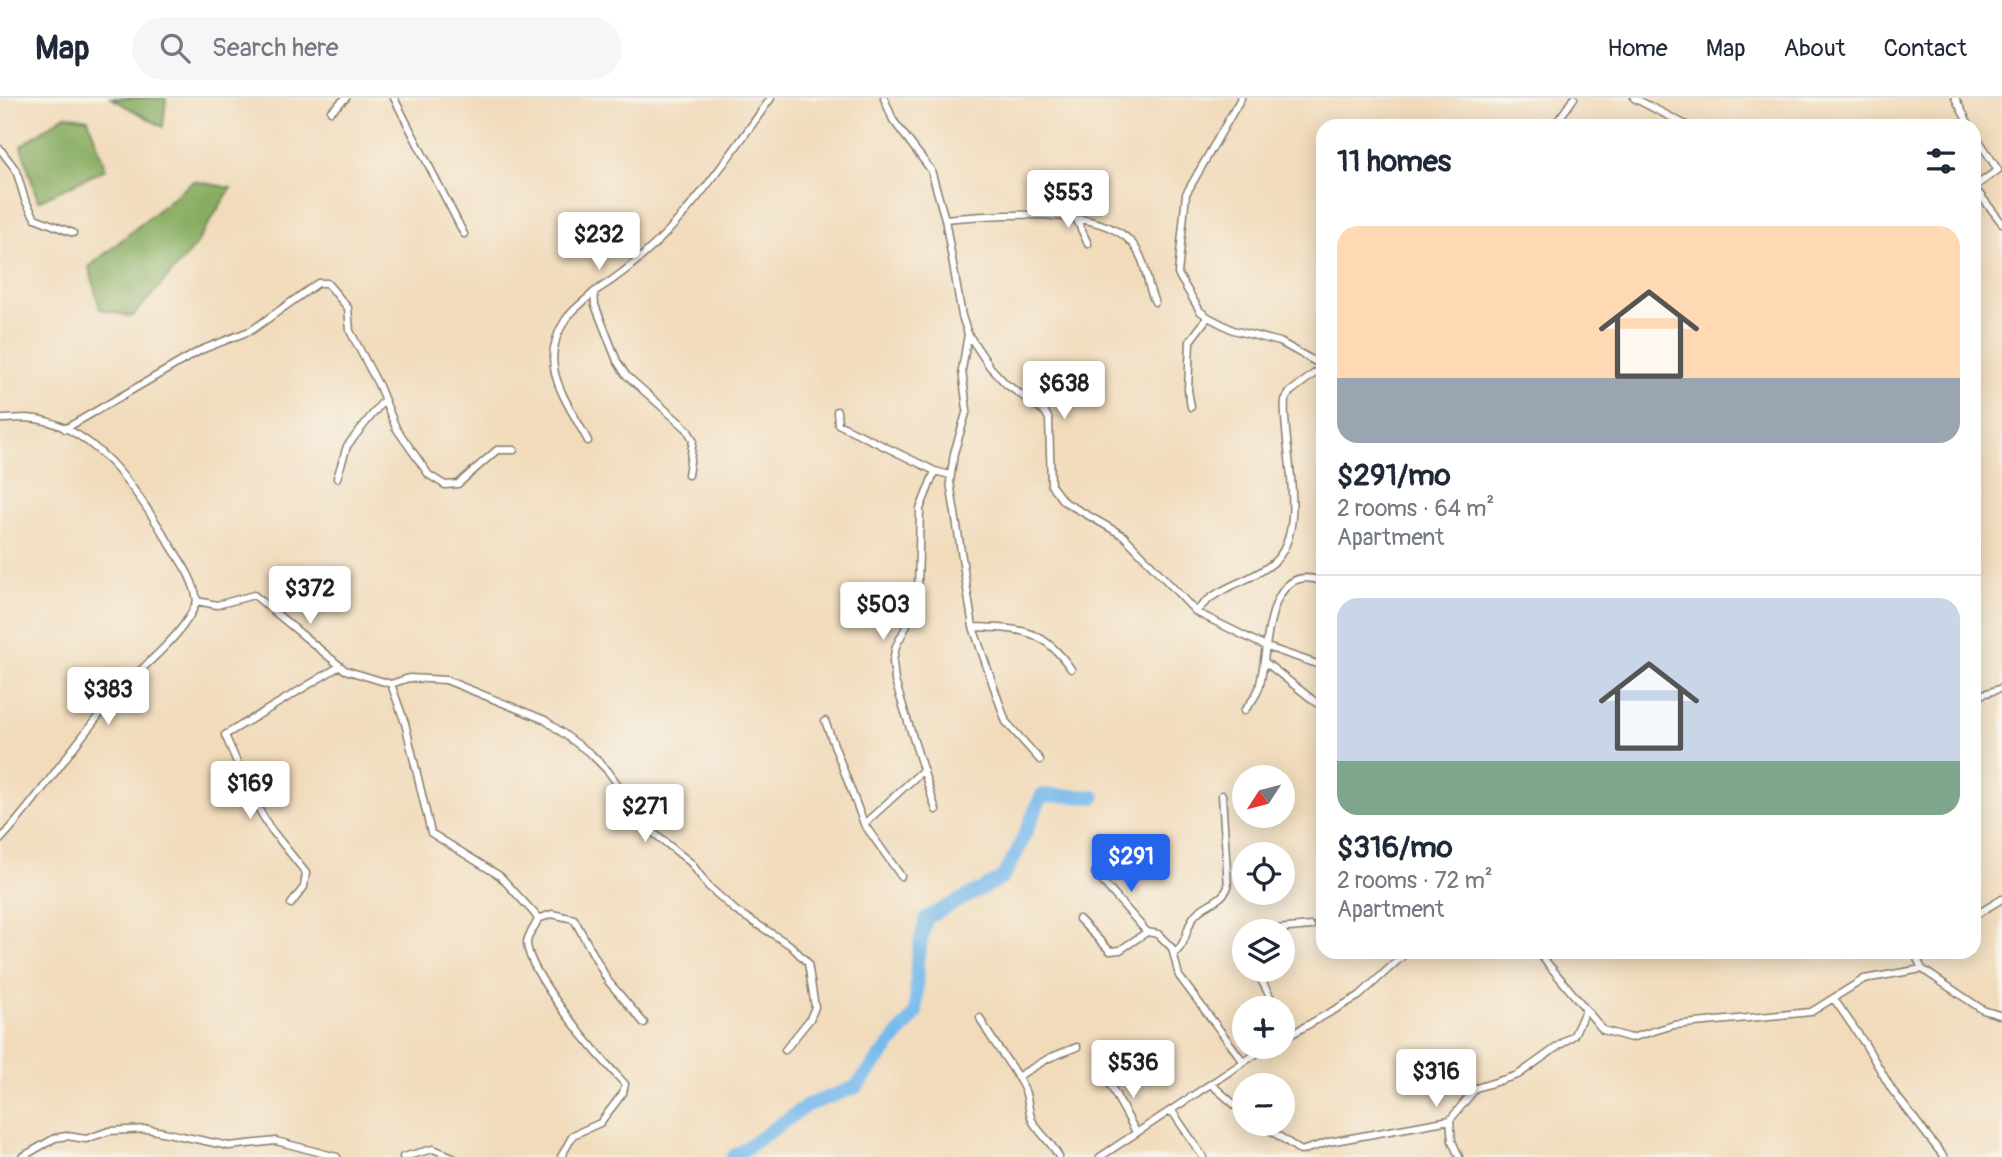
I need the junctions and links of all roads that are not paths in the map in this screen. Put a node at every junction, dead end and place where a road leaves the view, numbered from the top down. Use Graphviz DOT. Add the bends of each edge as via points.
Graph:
graph roads {
  1 [pos="346,98"];
  2 [pos="394,98"];
  3 [pos="771,98"];
  4 [pos="884,98"];
  5 [pos="1241,98"];
  6 [pos="1574,98"];
  7 [pos="1634,98"];
  8 [pos="1955,98"];
  9 [pos="331,111"];
  10 [pos="1559,119"];
  11 [pos="1674,119"];
  12 [pos="1966,119"];
  13 [pos="1981,142"];
  14 [pos="0,144"];
  15 [pos="0,149"];
  16 [pos="2000,168"];
  17 [pos="1981,182"];
  18 [pos="1981,196"];
  19 [pos="1076,218"];
  20 [pos="945,219"];
  21 [pos="2002,223"];
  22 [pos="73,233"];
  23 [pos="464,234"];
  24 [pos="1088,244"];
  25 [pos="594,292"];
  26 [pos="1155,302"];
  27 [pos="1208,317"];
  28 [pos="968,334"];
  29 [pos="1316,363"];
  30 [pos="1316,372"];
  31 [pos="384,400"];
  32 [pos="1191,407"];
  33 [pos="837,411"];
  34 [pos="0,419"];
  35 [pos="65,429"];
  36 [pos="588,441"];
  37 [pos="514,450"];
  38 [pos="935,471"];
  39 [pos="688,475"];
  40 [pos="950,475"];
  41 [pos="337,478"];
  42 [pos="1316,581"];
  43 [pos="197,601"];
  44 [pos="1196,612"];
  45 [pos="973,626"];
  46 [pos="1267,647"];
  47 [pos="1265,662"];
  48 [pos="1316,664"];
  49 [pos="340,666"];
  50 [pos="1071,668"];
  51 [pos="391,684"];
  52 [pos="2002,688"];
  53 [pos="1981,695"];
  54 [pos="1316,702"];
  55 [pos="1244,711"];
  56 [pos="825,721"];
  57 [pos="1040,760"];
  58 [pos="921,772"];
  59 [pos="1222,795"];
  60 [pos="936,810"];
  61 [pos="864,824"];
  62 [pos="0,840"];
  63 [pos="1095,873"];
  64 [pos="901,876"];
  65 [pos="2002,900"];
  66 [pos="291,904"];
  67 [pos="1981,912"];
  68 [pos="538,919"];
  69 [pos="1079,919"];
  70 [pos="1311,926"];
  71 [pos="1295,927"];
  72 [pos="1147,932"];
  73 [pos="1175,953"];
  74 [pos="1399,959"];
  75 [pos="1544,959"];
  76 [pos="1919,959"];
  77 [pos="1922,969"];
  78 [pos="1834,999"];
  79 [pos="1585,1011"];
  80 [pos="2002,1016"];
  81 [pos="980,1018"];
  82 [pos="643,1023"];
  83 [pos="1295,1032"];
  84 [pos="1077,1047"];
  85 [pos="785,1049"];
  86 [pos="1246,1059"];
  87 [pos="1243,1061"];
  88 [pos="1017,1077"];
  89 [pos="1107,1079"];
  90 [pos="1212,1085"];
  91 [pos="1232,1102"];
  92 [pos="1171,1111"];
  93 [pos="1450,1120"];
  94 [pos="1136,1132"];
  95 [pos="1277,1136"];
  96 [pos="1302,1154"];
  97 [pos="22,1157"];
  98 [pos="337,1157"];
  99 [pos="403,1157"];
  100 [pos="453,1157"];
  101 [pos="561,1157"];
  102 [pos="1059,1157"];
  103 [pos="1100,1157"];
  104 [pos="1203,1157"];
  105 [pos="1459,1157"];
  106 [pos="1944,1157"];
  1 -- 9 [label="street"];
  2 -- 23 [label="street"];
  3 -- 25 [label="street" via="699,198 638,261"];
  4 -- 20 [label="street" via="893,120 931,170"];
  5 -- 27 [label="street" via="1184,199 1178,274"];
  6 -- 10 [label="street"];
  7 -- 11 [label="street"];
  8 -- 12 [label="street"];
  13 -- 16 [label="street"];
  14 -- 15 [label="street"];
  15 -- 22 [label="street" via="16,170 35,218"];
  16 -- 17 [label="street"];
  18 -- 21 [label="street"];
  19 -- 20 [label="street"];
  19 -- 24 [label="street"];
  19 -- 26 [label="street" via="1112,229 1131,242 1148,272 1148,289"];
  20 -- 28 [label="street"];
  25 -- 36 [label="street" via="568,317 552,357 554,377"];
  25 -- 39 [label="street" via="595,305 626,375 687,429 693,448"];
  27 -- 29 [label="street" via="1233,330 1280,342"];
  27 -- 32 [label="street" via="1190,341"];
  28 -- 40 [label="street" via="962,370 967,410"];
  28 -- 44 [label="street" via="1006,384 1049,419 1049,472 1056,492 1070,507 1124,536"];
  30 -- 44 [label="street" via="1285,400 1291,527 1283,547 1270,565 1215,592"];
  31 -- 35 [label="street" via="350,331 348,308 331,286 318,283 252,330 201,350"];
  31 -- 37 [label="street" via="413,455 438,482 458,484 498,450"];
  31 -- 41 [label="street" via="347,446"];
  33 -- 38 [label="street" via="838,424"];
  34 -- 35 [label="street" via="27,418"];
  35 -- 43 [label="street" via="129,481 189,575"];
  38 -- 40 [label="street"];
  38 -- 58 [label="street" via="920,509 918,590 892,661"];
  40 -- 45 [label="street"];
  42 -- 46 [label="street" via="1302,578 1284,587 1273,611"];
  43 -- 49 [label="street" via="217,605 254,595"];
  43 -- 62 [label="street" via="186,620 121,690"];
  44 -- 46 [label="street"];
  45 -- 50 [label="street" via="1038,634"];
  45 -- 57 [label="street" via="1006,722"];
  46 -- 47 [label="street"];
  46 -- 48 [label="street"];
  47 -- 54 [label="street"];
  47 -- 55 [label="street" via="1258,691"];
  49 -- 51 [label="street"];
  49 -- 66 [label="street" via="225,735 254,801 306,873 304,887"];
  51 -- 68 [label="street" via="431,833 500,876"];
  51 -- 85 [label="street" via="409,678 446,680 545,720 591,754 651,831 691,863 708,886 808,963 815,1007"];
  52 -- 53 [label="street"];
  56 -- 61 [label="street"];
  58 -- 60 [label="street"];
  58 -- 61 [label="street"];
  59 -- 73 [label="street" via="1228,887 1220,899 1197,912 1186,940"];
  61 -- 64 [label="street"];
  63 -- 72 [label="street"];
  65 -- 67 [label="street"];
  68 -- 82 [label="street" via="552,914 574,919 608,981"];
  68 -- 101 [label="street" via="528,939 531,957 578,1033 625,1088 600,1123 573,1135"];
  69 -- 72 [label="street" via="1110,951 1120,950"];
  70 -- 71 [label="street"];
  72 -- 73 [label="street" via="1158,934"];
  73 -- 87 [label="street" via="1184,984"];
  74 -- 83 [label="street" via="1359,996"];
  75 -- 79 [label="street"];
  76 -- 77 [label="street"];
  77 -- 78 [label="street" via="1864,979"];
  77 -- 80 [label="street" via="1973,1004"];
  78 -- 79 [label="street" via="1811,1012 1681,1024 1631,1038 1611,1035"];
  78 -- 106 [label="street" via="1892,1090"];
  79 -- 93 [label="street" via="1574,1035 1518,1075 1476,1088"];
  81 -- 88 [label="street"];
  84 -- 88 [label="street"];
  86 -- 87 [label="street"];
  87 -- 90 [label="street"];
  88 -- 102 [label="street" via="1032,1121"];
  89 -- 94 [label="street"];
  90 -- 91 [label="street"];
  90 -- 92 [label="street"];
  92 -- 94 [label="street"];
  92 -- 104 [label="street"];
  93 -- 96 [label="street" via="1329,1142"];
  93 -- 105 [label="street"];
  94 -- 103 [label="street"];
  95 -- 96 [label="street"];
  97 -- 98 [label="street" via="55,1138 86,1139 109,1130 148,1129 229,1146 276,1141"];
  99 -- 100 [label="street" via="433,1149"];
}
